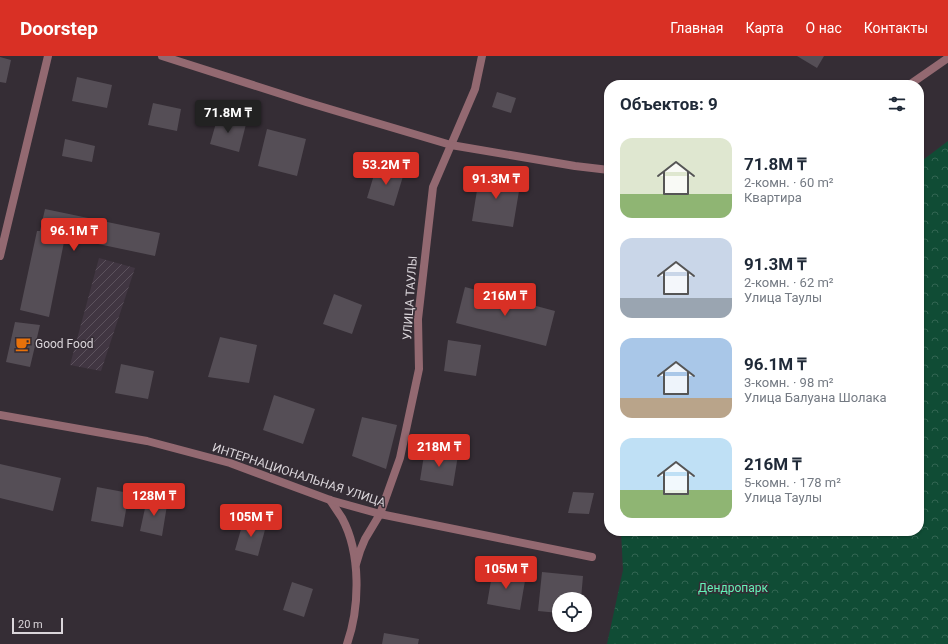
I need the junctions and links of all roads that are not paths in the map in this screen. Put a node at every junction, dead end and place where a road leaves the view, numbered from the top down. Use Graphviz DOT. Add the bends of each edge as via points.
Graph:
graph roads {
  1 [pos="48,56"];
  2 [pos="162,56"];
  3 [pos="482,56"];
  4 [pos="948,58"];
  5 [pos="916,80"];
  6 [pos="451,145"];
  7 [pos="604,169"];
  8 [pos="0,256"];
  9 [pos="0,415"];
  10 [pos="330,500"];
  11 [pos="380,514"];
  12 [pos="592,557"];
  13 [pos="356,564"];
  14 [pos="347,644"];
  1 -- 8 [label="street"];
  2 -- 6 [label="street"];
  3 -- 6 [label="street, УЛИЦА ТАУЛЫ" via="475,89"];
  4 -- 5 [label="street"];
  6 -- 7 [label="street"];
  6 -- 11 [label="street, УЛИЦА ТАУЛЫ" via="433,186 418,319 419,369 400,458"];
  9 -- 10 [label="street, ИНТЕРНАЦИОНАЛЬНАЯ УЛИЦА" via="147,441 230,463"];
  10 -- 11 [label="street, ИНТЕРНАЦИОНАЛЬНАЯ УЛИЦА"];
  10 -- 13 [label="street, УЛИЦА ТАУЛЫ" via="342,519"];
  11 -- 12 [label="street, ИНТЕРНАЦИОНАЛЬНАЯ УЛИЦА"];
  11 -- 13 [label="street, УЛИЦА ТАУЛЫ" via="365,539"];
  13 -- 14 [label="street, УЛИЦА ТАУЛЫ" via="356,600"];
}
